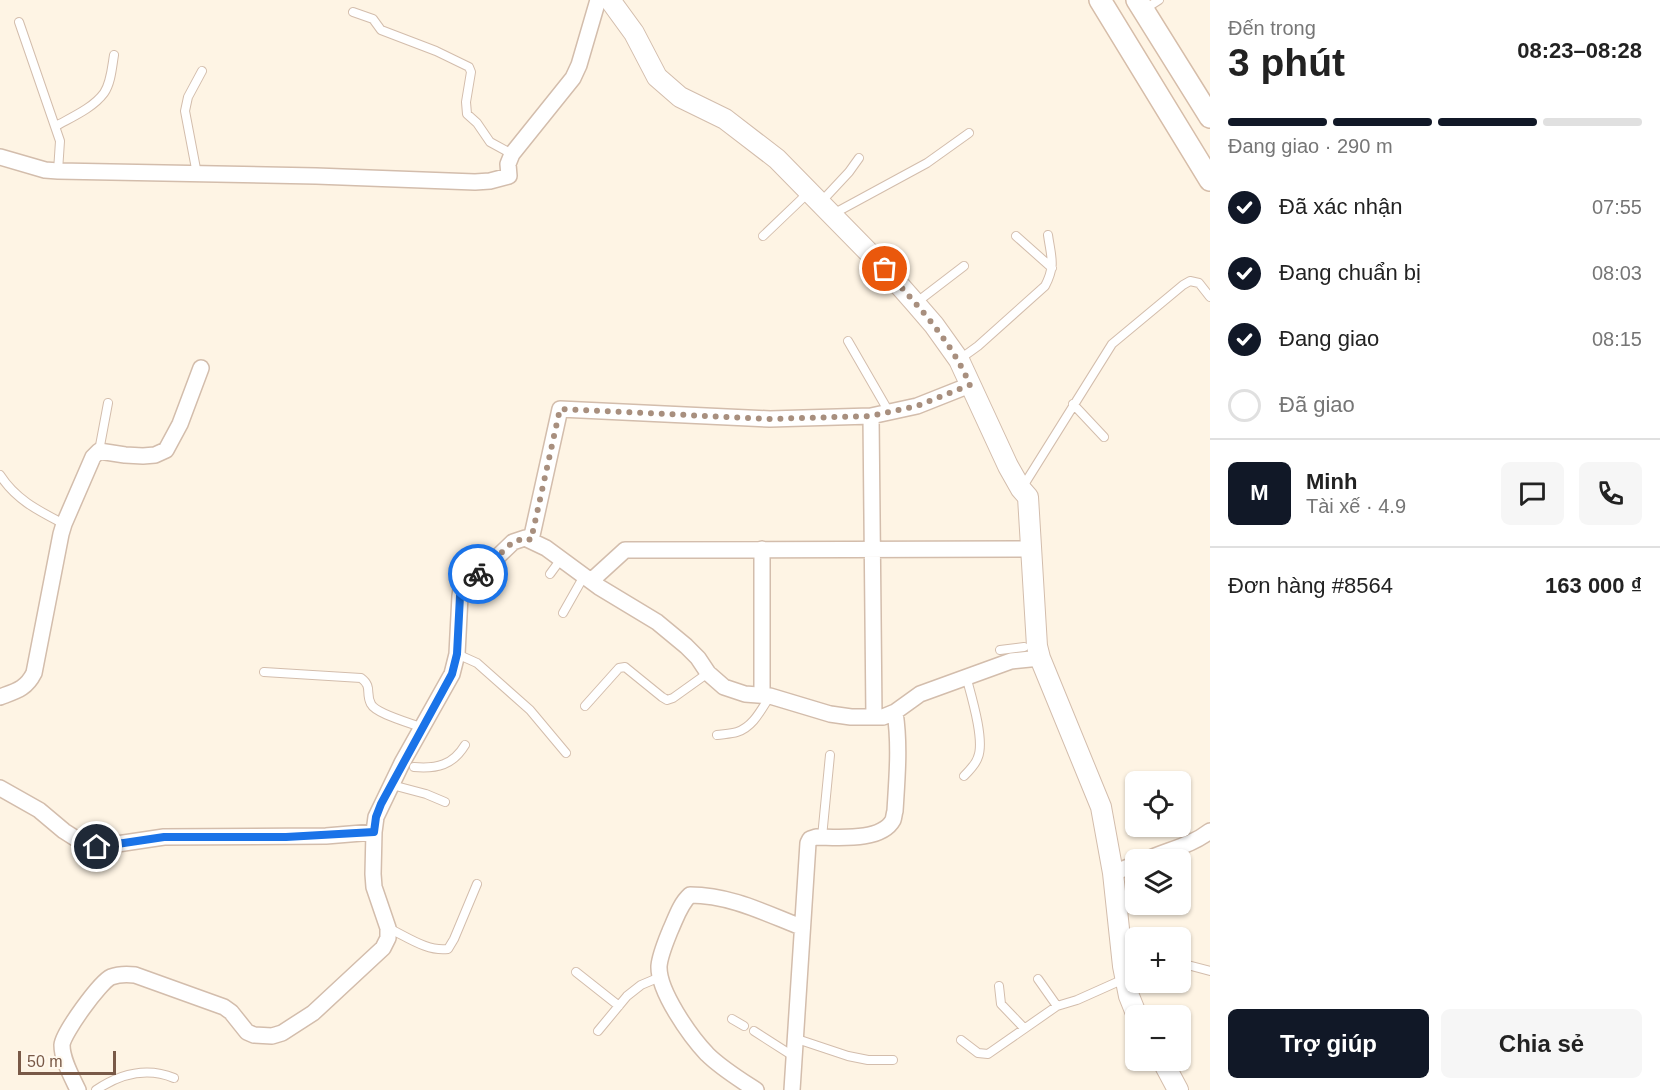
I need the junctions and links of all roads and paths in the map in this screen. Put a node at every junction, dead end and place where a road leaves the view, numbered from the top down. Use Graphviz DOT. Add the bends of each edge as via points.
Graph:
graph roads {
  1 [pos="598,0"];
  2 [pos="610,0"];
  3 [pos="1100,0"];
  4 [pos="1147,3"];
  5 [pos="353,12"];
  6 [pos="19,22"];
  7 [pos="114,55"];
  8 [pos="202,71"];
  9 [pos="1210,117"];
  10 [pos="56,126"];
  11 [pos="969,133"];
  12 [pos="512,154"];
  13 [pos="0,157"];
  14 [pos="859,158"];
  15 [pos="58,171"];
  16 [pos="197,174"];
  17 [pos="1210,180"];
  18 [pos="820,203"];
  19 [pos="1047,235"];
  20 [pos="763,236"];
  21 [pos="1016,236"];
  22 [pos="964,266"];
  23 [pos="1052,268"];
  24 [pos="1210,297"];
  25 [pos="915,303"];
  26 [pos="848,342"];
  27 [pos="959,360"];
  28 [pos="201,368"];
  29 [pos="970,385"];
  30 [pos="108,403"];
  31 [pos="1073,404"];
  32 [pos="889,412"];
  33 [pos="871,416"];
  34 [pos="1104,437"];
  35 [pos="99,451"];
  36 [pos="0,475"];
  37 [pos="1021,489"];
  38 [pos="64,524"];
  39 [pos="531,540"];
  40 [pos="762,549"];
  41 [pos="872,549"];
  42 [pos="1032,549"];
  43 [pos="561,559"];
  44 [pos="550,574"];
  45 [pos="588,579"];
  46 [pos="563,613"];
  47 [pos="1034,649"];
  48 [pos="1000,650"];
  49 [pos="457,654"];
  50 [pos="264,672"];
  51 [pos="708,673"];
  52 [pos="966,676"];
  53 [pos="766,696"];
  54 [pos="0,697"];
  55 [pos="585,706"];
  56 [pos="895,712"];
  57 [pos="874,717"];
  58 [pos="423,728"];
  59 [pos="717,735"];
  60 [pos="465,745"];
  61 [pos="566,753"];
  62 [pos="830,755"];
  63 [pos="407,765"];
  64 [pos="964,776"];
  65 [pos="392,785"];
  66 [pos="0,788"];
  67 [pos="445,802"];
  68 [pos="1210,831"];
  69 [pos="374,832"];
  70 [pos="822,837"];
  71 [pos="1176,849"];
  72 [pos="1125,868"];
  73 [pos="1113,873"];
  74 [pos="477,884"];
  75 [pos="801,927"];
  76 [pos="388,928"];
  77 [pos="1125,949"];
  78 [pos="1191,966"];
  79 [pos="1210,971"];
  80 [pos="576,972"];
  81 [pos="660,977"];
  82 [pos="1038,979"];
  83 [pos="1125,979"];
  84 [pos="999,986"];
  85 [pos="619,1006"];
  86 [pos="1057,1006"];
  87 [pos="732,1019"];
  88 [pos="744,1026"];
  89 [pos="1024,1028"];
  90 [pos="598,1031"];
  91 [pos="754,1032"];
  92 [pos="794,1038"];
  93 [pos="961,1040"];
  94 [pos="793,1056"];
  95 [pos="893,1060"];
  96 [pos="1168,1071"];
  97 [pos="174,1078"];
  98 [pos="78,1090"];
  99 [pos="96,1090"];
  100 [pos="756,1090"];
  101 [pos="792,1090"];
  102 [pos="1178,1090"];
  1 -- 12 [label="street" via="573,78"];
  2 -- 18 [label="street" via="634,33 657,76 680,98 725,119 777,159"];
  3 -- 17 [label="main road"];
  4 -- 9 [label="main road"];
  5 -- 12 [label="lane" via="373,20 381,30 469,67 467,114 490,142"];
  6 -- 10 [label="lane"];
  7 -- 10 [label="lane" via="106,91"];
  8 -- 16 [label="lane" via="185,111"];
  10 -- 15 [label="lane" via="60,141"];
  11 -- 18 [label="lane" via="927,163"];
  12 -- 16 [label="street" via="509,176 490,181"];
  13 -- 15 [label="street"];
  14 -- 18 [label="lane"];
  15 -- 16 [label="street"];
  18 -- 20 [label="lane"];
  18 -- 25 [label="street"];
  19 -- 23 [label="lane"];
  21 -- 23 [label="lane"];
  22 -- 25 [label="lane"];
  23 -- 27 [label="lane" via="1045,285"];
  24 -- 31 [label="lane" via="1199,283 1190,281 1183,285 1112,344"];
  25 -- 27 [label="street"];
  26 -- 32 [label="lane"];
  27 -- 29 [label="street"];
  28 -- 35 [label="street" via="166,450 143,456"];
  29 -- 32 [label="street" via="917,406"];
  29 -- 37 [label="street"];
  30 -- 35 [label="lane"];
  31 -- 34 [label="lane"];
  31 -- 37 [label="lane"];
  32 -- 33 [label="street"];
  33 -- 39 [label="street" via="770,419 560,409"];
  33 -- 41 [label="street"];
  35 -- 38 [label="street"];
  36 -- 38 [label="lane" via="22,500"];
  37 -- 42 [label="street" via="1028,497"];
  38 -- 54 [label="street" via="34,673 21,688"];
  39 -- 43 [label="street"];
  39 -- 49 [label="street" via="513,542 461,589"];
  40 -- 41 [label="street"];
  40 -- 45 [label="street" via="625,550"];
  40 -- 53 [label="street"];
  41 -- 42 [label="street"];
  41 -- 57 [label="street"];
  42 -- 47 [label="street"];
  43 -- 44 [label="lane"];
  43 -- 45 [label="street"];
  45 -- 46 [label="lane"];
  45 -- 51 [label="street" via="657,622 687,646"];
  47 -- 48 [label="lane"];
  47 -- 52 [label="street"];
  47 -- 73 [label="street" via="1101,807"];
  49 -- 58 [label="street" via="452,674"];
  49 -- 61 [label="lane" via="477,663 530,710"];
  50 -- 58 [label="lane" via="361,678 369,687 372,706"];
  51 -- 53 [label="street" via="724,687"];
  51 -- 55 [label="lane" via="668,700 625,667 618,668"];
  52 -- 56 [label="street" via="920,693"];
  52 -- 64 [label="lane" via="981,748"];
  53 -- 57 [label="street" via="831,714"];
  53 -- 59 [label="lane" via="748,726"];
  56 -- 57 [label="street"];
  56 -- 70 [label="street" via="898,752 893,820 877,833 865,836"];
  58 -- 63 [label="street"];
  60 -- 63 [label="lane" via="444,765"];
  62 -- 70 [label="lane"];
  63 -- 65 [label="street"];
  65 -- 67 [label="lane"];
  65 -- 69 [label="street" via="376,817"];
  66 -- 69 [label="street" via="39,810 75,838 97,847 164,837"];
  68 -- 71 [label="street"];
  69 -- 76 [label="street" via="374,887"];
  70 -- 75 [label="street" via="808,843"];
  72 -- 73 [label="street"];
  73 -- 77 [label="street"];
  74 -- 76 [label="lane" via="448,949 432,948"];
  75 -- 81 [label="street" via="727,898 690,895 683,901 667,937 659,965"];
  75 -- 92 [label="street"];
  76 -- 98 [label="street" via="383,948 313,1013 272,1036 247,1032 224,1007 135,975 111,977 101,984 71,1025 62,1044"];
  78 -- 79 [label="lane"];
  80 -- 85 [label="lane"];
  81 -- 85 [label="lane" via="641,985"];
  81 -- 100 [label="street" via="688,1032 708,1054"];
  82 -- 86 [label="lane"];
  83 -- 86 [label="lane"];
  84 -- 89 [label="lane" via="1001,1004"];
  85 -- 90 [label="lane"];
  86 -- 89 [label="lane"];
  87 -- 88 [label="lane"];
  89 -- 93 [label="lane" via="988,1054 978,1053"];
  91 -- 94 [label="lane"];
  92 -- 94 [label="street"];
  92 -- 95 [label="lane" via="848,1056"];
  94 -- 101 [label="street"];
  96 -- 102 [label="street"];
  97 -- 99 [label="lane" via="153,1071 138,1072 116,1078"];
}
